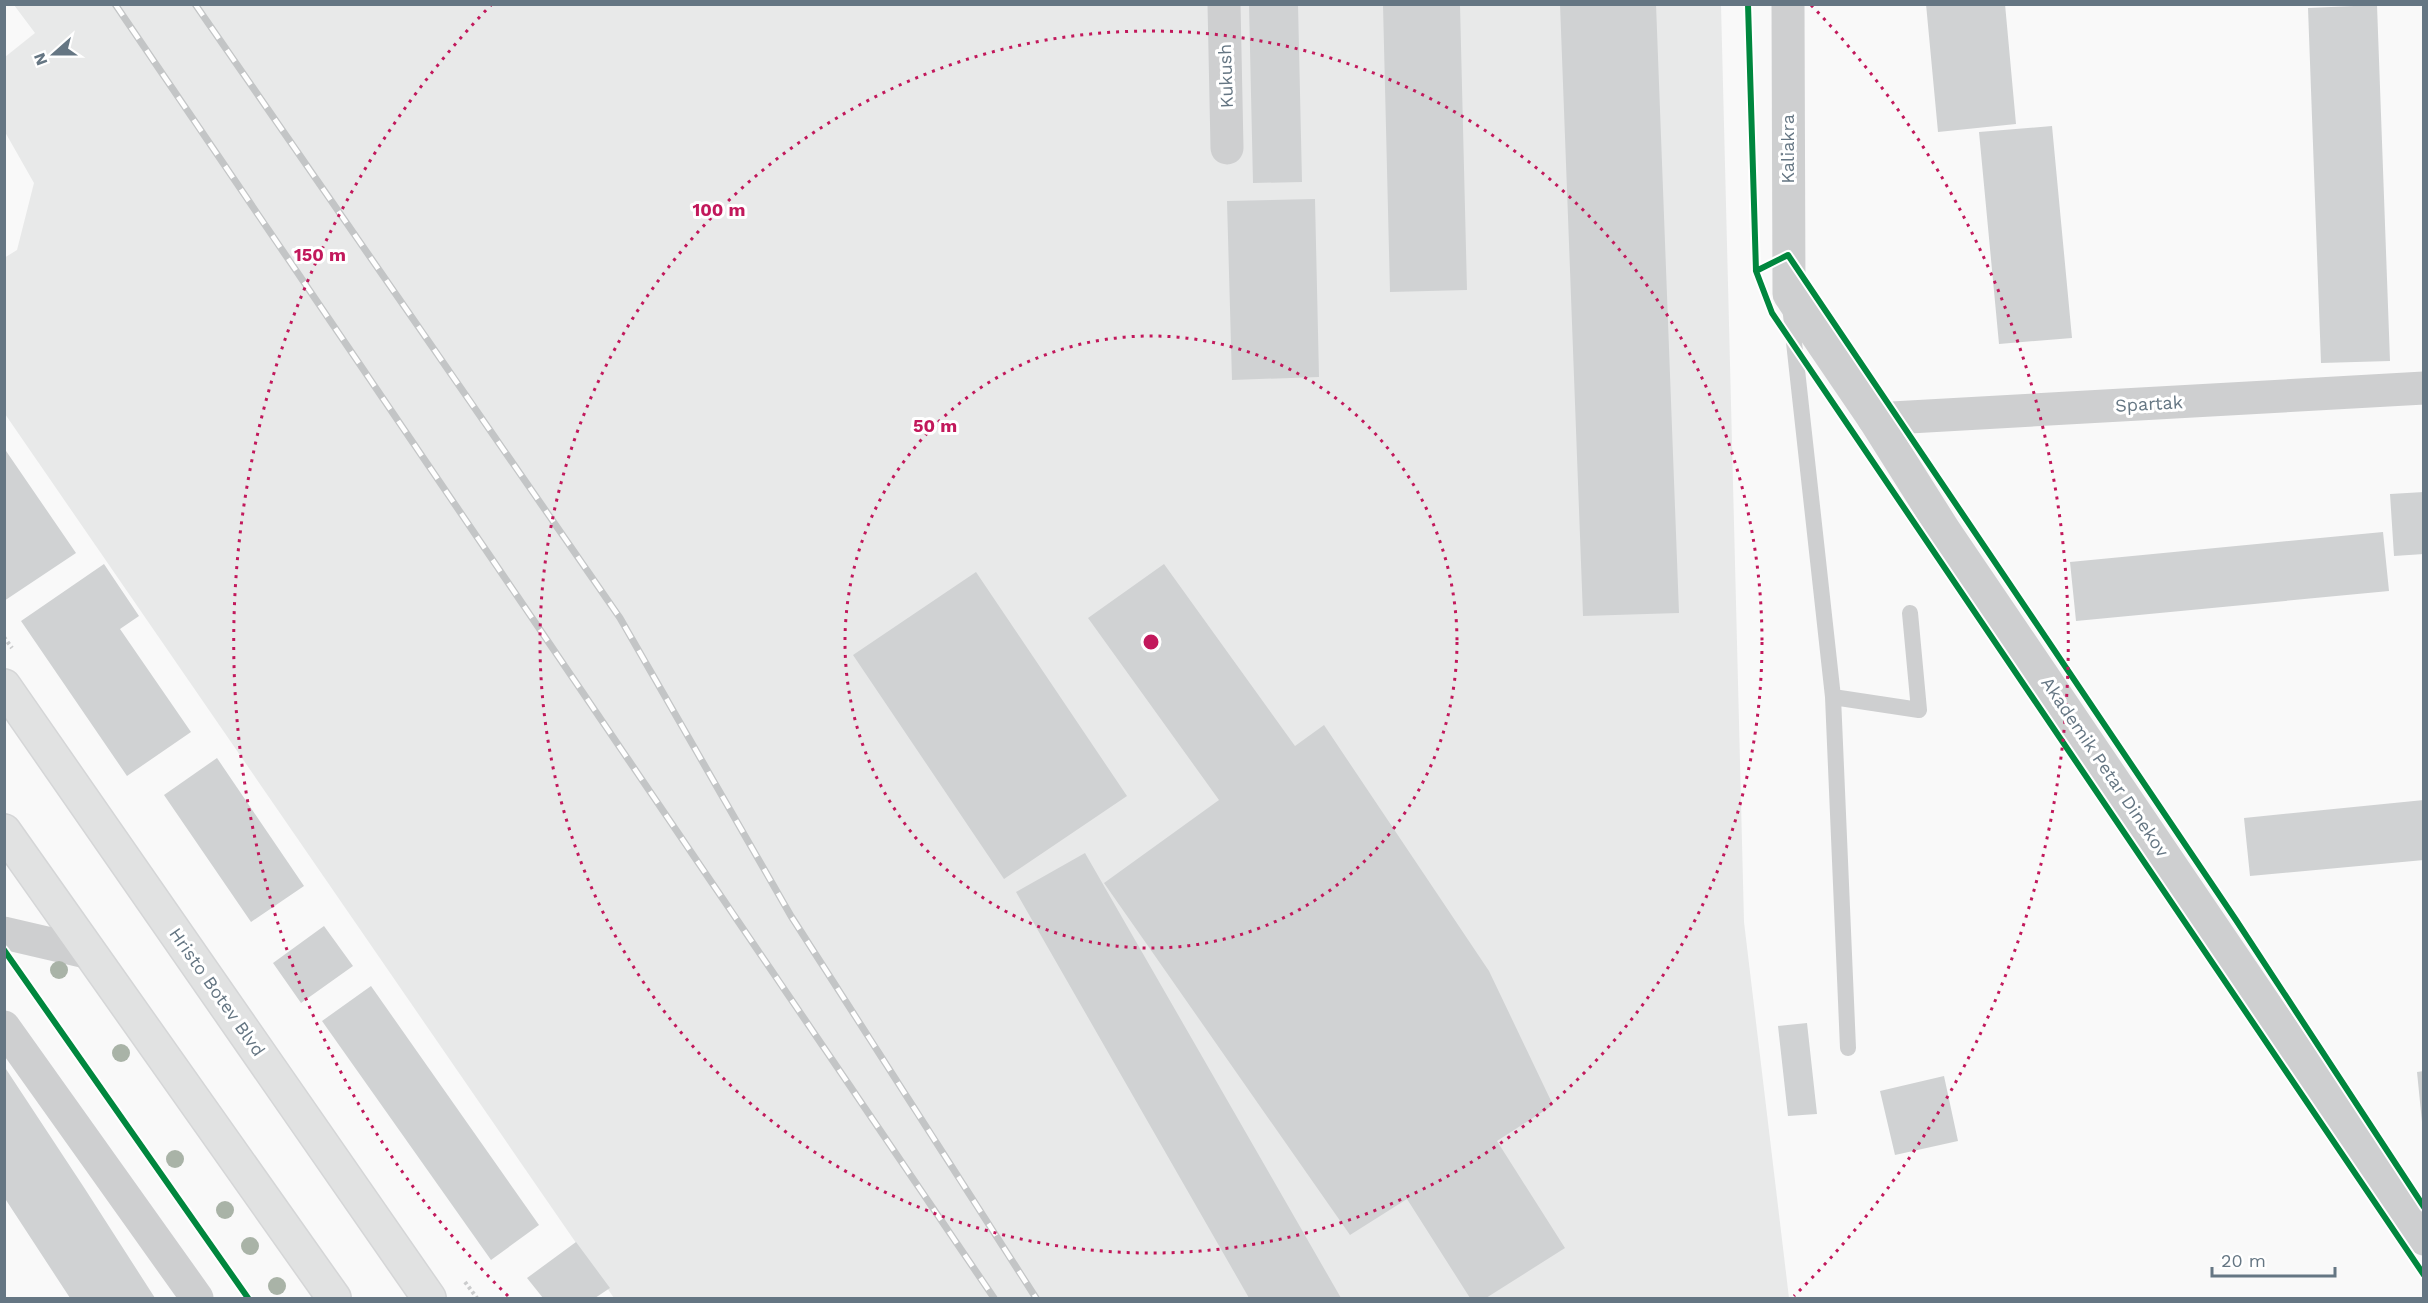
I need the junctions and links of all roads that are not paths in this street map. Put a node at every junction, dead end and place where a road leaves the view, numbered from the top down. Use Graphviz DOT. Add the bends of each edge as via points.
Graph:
graph roads {
  1 [pos="1224,4"];
  2 [pos="1788,4"];
  3 [pos="1227,148"];
  4 [pos="1789,294"];
  5 [pos="2424,388"];
  6 [pos="1874,419"];
  7 [pos="1910,613"];
  8 [pos="4,687"];
  9 [pos="1833,697"];
  10 [pos="4,831"];
  11 [pos="4,933"];
  12 [pos="90,953"];
  13 [pos="4,1027"];
  14 [pos="1848,1047"];
  15 [pos="2424,1239"];
  16 [pos="197,1299"];
  17 [pos="334,1299"];
  18 [pos="429,1299"];
  1 -- 3 [label="street, Kukush"];
  2 -- 4 [label="street, Kaliakra"];
  4 -- 6 [label="street, Akademik Petar Dinekov"];
  4 -- 9 [label="lane"];
  5 -- 6 [label="street, Spartak"];
  6 -- 15 [label="street, Akademik Petar Dinekov" via="1957,549"];
  7 -- 9 [label="lane" via="1919,710"];
  8 -- 18 [label="main road, Hristo Botev Blvd"];
  9 -- 14 [label="lane"];
  10 -- 12 [label="main road"];
  11 -- 12 [label="street"];
  12 -- 17 [label="main road"];
  13 -- 16 [label="street"];
}
